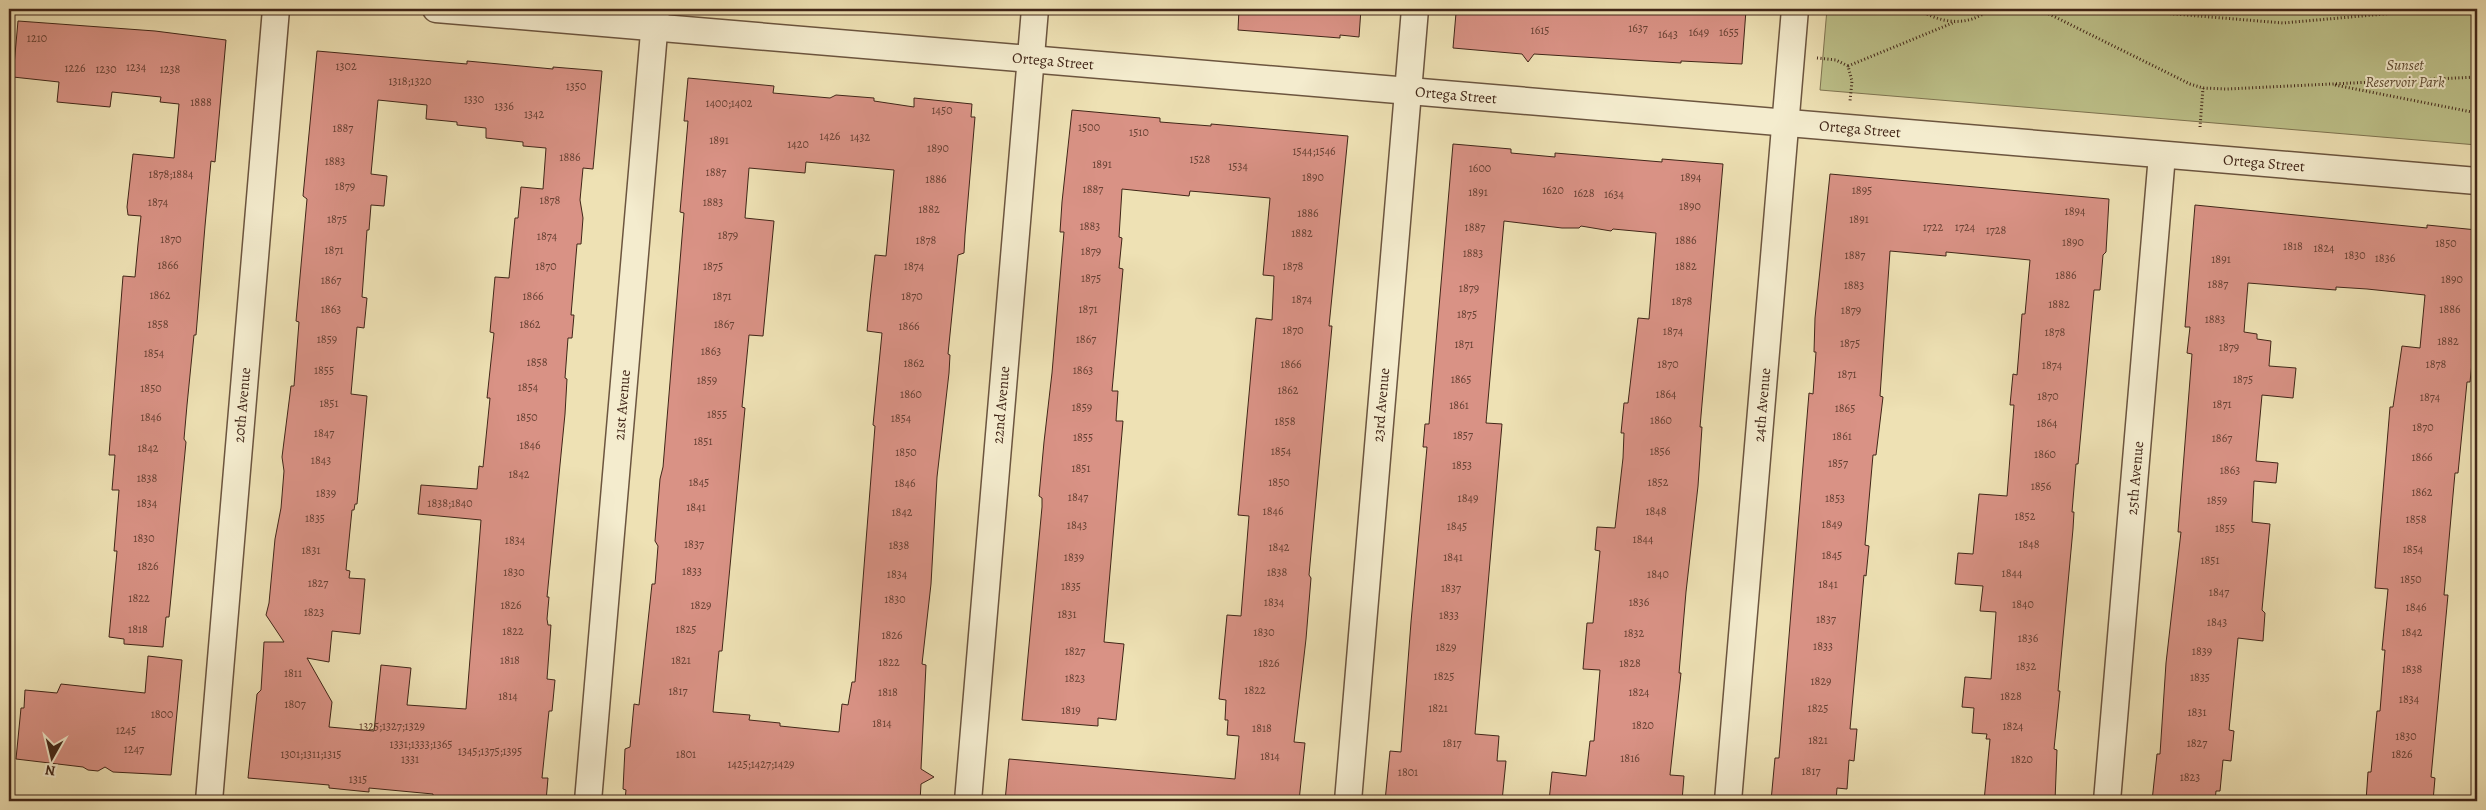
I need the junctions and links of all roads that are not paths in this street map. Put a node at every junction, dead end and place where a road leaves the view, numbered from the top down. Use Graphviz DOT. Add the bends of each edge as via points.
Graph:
graph roads {
  1 [pos="276,9"];
  2 [pos="436,9"];
  3 [pos="1035,9"];
  4 [pos="1415,9"];
  5 [pos="1795,9"];
  6 [pos="655,18"];
  7 [pos="1031,59"];
  8 [pos="1408,91"];
  9 [pos="1786,123"];
  10 [pos="2162,155"];
  11 [pos="2477,181"];
  12 [pos="209,801"];
  13 [pos="588,801"];
  14 [pos="968,801"];
  15 [pos="1348,801"];
  16 [pos="1728,801"];
  17 [pos="2107,801"];
  1 -- 12 [label="street, 20th Avenue"];
  2 -- 6 [label="street, Ortega Street"];
  3 -- 7 [label="street, 22nd Avenue"];
  4 -- 8 [label="street, 23rd Avenue"];
  5 -- 9 [label="street, 24th Avenue"];
  6 -- 7 [label="street, Ortega Street"];
  6 -- 13 [label="street, 21st Avenue"];
  7 -- 8 [label="street, Ortega Street"];
  7 -- 14 [label="street, 22nd Avenue"];
  8 -- 9 [label="street, Ortega Street"];
  8 -- 15 [label="street, 23rd Avenue"];
  9 -- 10 [label="street, Ortega Street"];
  9 -- 16 [label="street, 24th Avenue"];
  10 -- 11 [label="street, Ortega Street"];
  10 -- 17 [label="street, 25th Avenue"];
}
